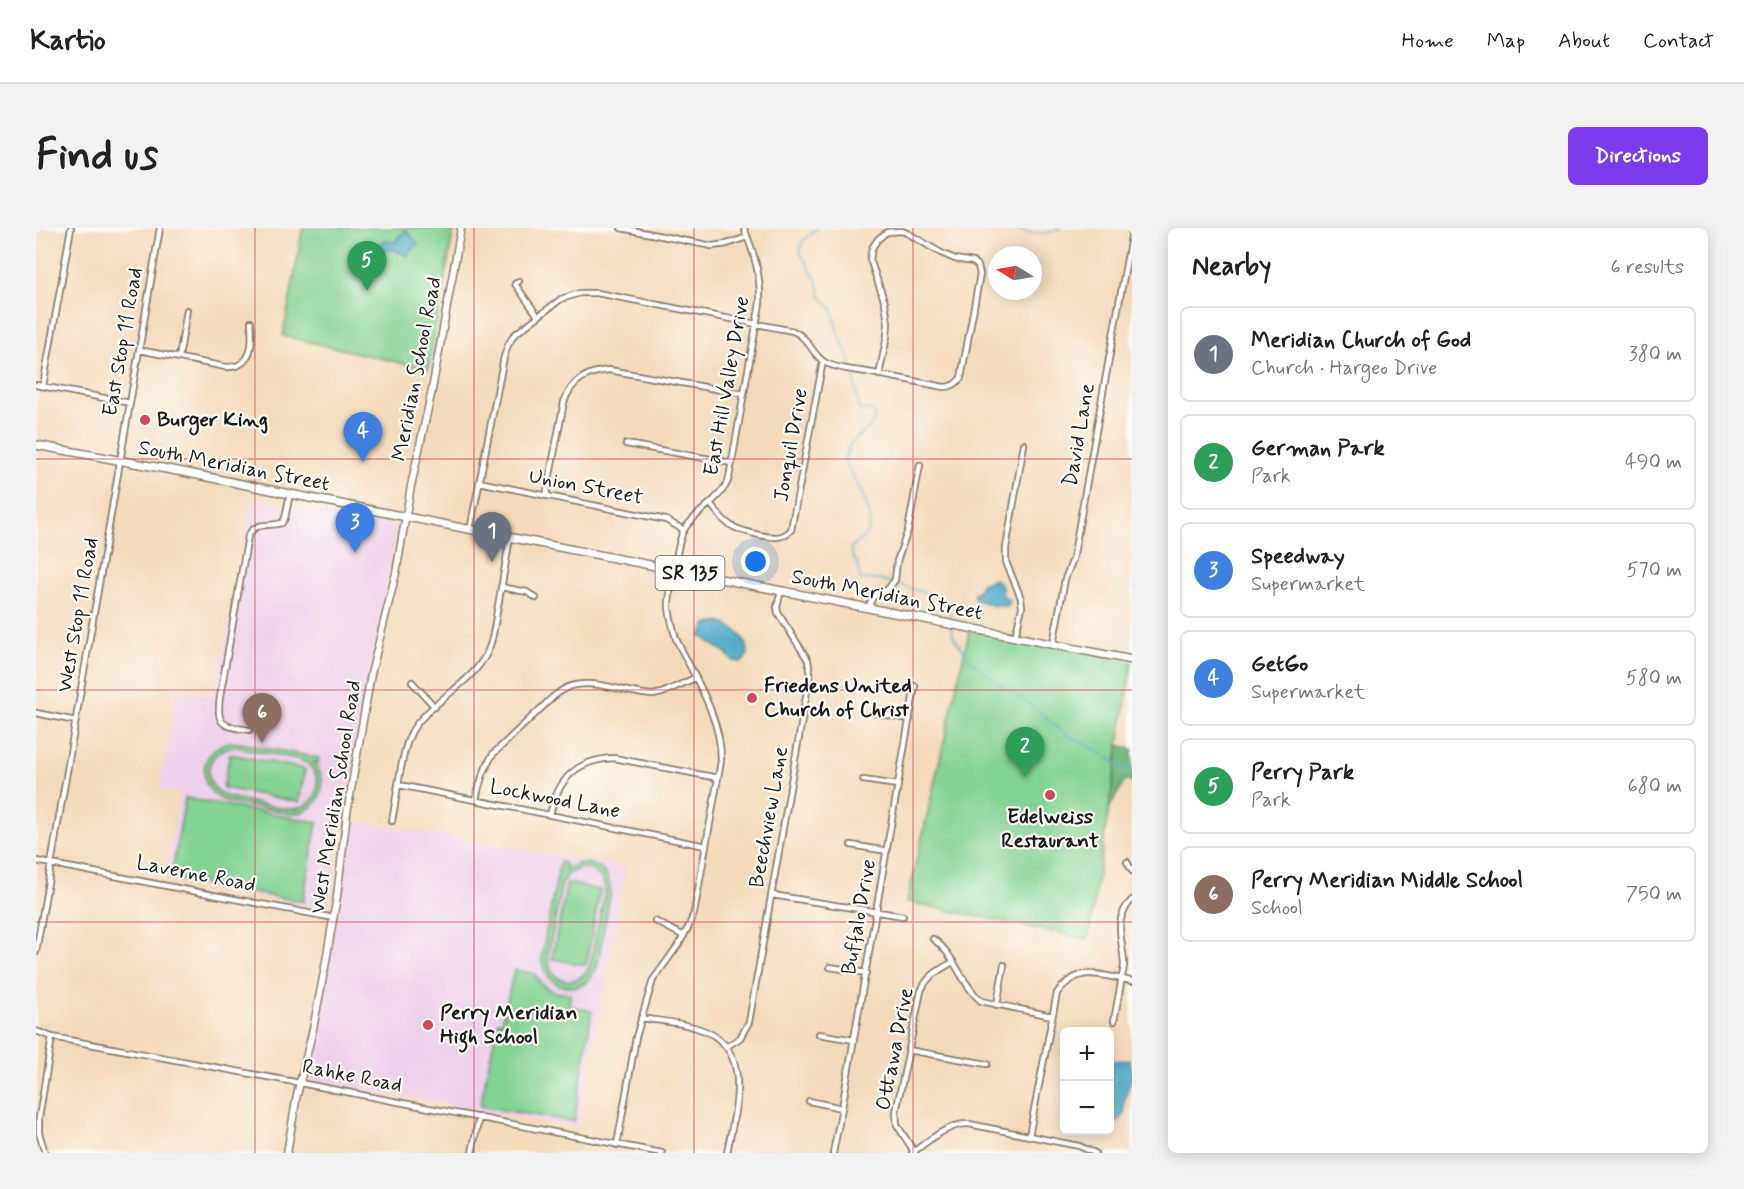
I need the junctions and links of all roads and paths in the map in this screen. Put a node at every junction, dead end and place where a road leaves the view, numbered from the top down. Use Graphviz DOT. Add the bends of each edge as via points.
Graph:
graph roads {
  1 [pos="71,228"];
  2 [pos="160,228"];
  3 [pos="461,228"];
  4 [pos="621,228"];
  5 [pos="744,228"];
  6 [pos="1132,231"];
  7 [pos="747,237"];
  8 [pos="519,281"];
  9 [pos="187,310"];
  10 [pos="538,316"];
  11 [pos="251,322"];
  12 [pos="756,324"];
  13 [pos="139,350"];
  14 [pos="179,358"];
  15 [pos="823,361"];
  16 [pos="879,375"];
  17 [pos="36,385"];
  18 [pos="43,386"];
  19 [pos="744,394"];
  20 [pos="130,403"];
  21 [pos="626,444"];
  22 [pos="1024,444"];
  23 [pos="36,446"];
  24 [pos="119,462"];
  25 [pos="732,463"];
  26 [pos="920,465"];
  27 [pos="479,482"];
  28 [pos="290,494"];
  29 [pos="546,496"];
  30 [pos="710,504"];
  31 [pos="406,517"];
  32 [pos="470,530"];
  33 [pos="684,530"];
  34 [pos="510,538"];
  35 [pos="674,570"];
  36 [pos="501,587"];
  37 [pos="781,591"];
  38 [pos="536,598"];
  39 [pos="870,609"];
  40 [pos="1015,637"];
  41 [pos="1053,645"];
  42 [pos="1132,660"];
  43 [pos="695,678"];
  44 [pos="412,682"];
  45 [pos="915,686"];
  46 [pos="435,707"];
  47 [pos="36,713"];
  48 [pos="874,713"];
  49 [pos="910,719"];
  50 [pos="76,721"];
  51 [pos="249,730"];
  52 [pos="718,778"];
  53 [pos="863,780"];
  54 [pos="399,785"];
  55 [pos="898,785"];
  56 [pos="476,800"];
  57 [pos="550,815"];
  58 [pos="392,821"];
  59 [pos="851,845"];
  60 [pos="706,846"];
  61 [pos="887,851"];
  62 [pos="36,861"];
  63 [pos="1127,862"];
  64 [pos="51,865"];
  65 [pos="1132,871"];
  66 [pos="772,895"];
  67 [pos="1132,900"];
  68 [pos="876,912"];
  69 [pos="903,916"];
  70 [pos="334,918"];
  71 [pos="655,921"];
  72 [pos="38,934"];
  73 [pos="684,936"];
  74 [pos="933,939"];
  75 [pos="36,951"];
  76 [pos="953,962"];
  77 [pos="1005,965"];
  78 [pos="830,967"];
  79 [pos="866,973"];
  80 [pos="1122,979"];
  81 [pos="1132,981"];
  82 [pos="997,1005"];
  83 [pos="1052,1016"];
  84 [pos="641,1018"];
  85 [pos="1114,1021"];
  86 [pos="36,1031"];
  87 [pos="819,1034"];
  88 [pos="52,1037"];
  89 [pos="854,1040"];
  90 [pos="726,1047"];
  91 [pos="908,1050"];
  92 [pos="987,1064"];
  93 [pos="300,1083"];
  94 [pos="809,1101"];
  95 [pos="842,1108"];
  96 [pos="479,1117"];
  97 [pos="1029,1136"];
  98 [pos="617,1145"];
  99 [pos="914,1152"];
  100 [pos="45,1153"];
  101 [pos="287,1153"];
  102 [pos="472,1153"];
  103 [pos="662,1153"];
  104 [pos="727,1153"];
  105 [pos="833,1153"];
  106 [pos="1095,1153"];
  1 -- 18 [label="street"];
  2 -- 13 [label="street, East Stop 11 Road"];
  3 -- 31 [label="main road, Meridian School Road"];
  4 -- 7 [label="street" via="712,246"];
  5 -- 7 [label="street, East Hill Valley Drive"];
  6 -- 41 [label="street, David Lane" via="1073,559 1065,579"];
  7 -- 12 [label="street, East Hill Valley Drive" via="761,286"];
  8 -- 10 [label="street" via="515,284"];
  9 -- 14 [label="street"];
  10 -- 12 [label="street" via="576,293 597,293"];
  10 -- 27 [label="street" via="520,329 508,345"];
  11 -- 14 [label="street" via="249,355 241,364 226,367"];
  12 -- 15 [label="street" via="799,334"];
  12 -- 19 [label="street, East Hill Valley Drive"];
  13 -- 14 [label="street"];
  13 -- 20 [label="street, East Stop 11 Road"];
  15 -- 16 [label="street"];
  15 -- 30 [label="street, Jonquil Drive" via="793,526 788,534 780,537 739,529 725,521"];
  16 -- 16 [label="street" via="888,321 870,254 878,239 886,232 902,231 941,253 978,266 980,274 961,378 955,385 944,387"];
  17 -- 18 [label="street"];
  18 -- 20 [label="street"];
  19 -- 25 [label="street, East Hill Valley Drive"];
  19 -- 29 [label="street" via="609,370 588,374 578,380 564,402"];
  20 -- 24 [label="street, East Stop 11 Road"];
  21 -- 25 [label="street"];
  22 -- 40 [label="street" via="1006,555 1022,607"];
  23 -- 24 [label="main road, South Meridian Street / SR 135"];
  24 -- 28 [label="main road, South Meridian Street / SR 135"];
  24 -- 50 [label="street, West Stop 11 Road"];
  25 -- 30 [label="street, East Hill Valley Drive" via="727,485"];
  26 -- 39 [label="street" via="894,582 873,597"];
  27 -- 29 [label="street, Union Street"];
  27 -- 32 [label="street"];
  28 -- 31 [label="main road, South Meridian Street / SR 135"];
  28 -- 51 [label="street" via="282,524 256,526 248,536 224,674 220,718 228,726"];
  29 -- 33 [label="street, Union Street" via="666,520"];
  30 -- 33 [label="street, East Hill Valley Drive"];
  31 -- 32 [label="main road, South Meridian Street / SR 135"];
  31 -- 70 [label="main road, West Meridian School Road" via="368,692"];
  32 -- 34 [label="main road, South Meridian Street / SR 135"];
  33 -- 35 [label="street, East Hill Valley Drive"];
  34 -- 35 [label="main road, South Meridian Street / SR 135"];
  34 -- 36 [label="street"];
  35 -- 37 [label="main road, South Meridian Street / SR 135"];
  35 -- 43 [label="street, East Hill Valley Drive" via="669,606 672,626"];
  36 -- 38 [label="street" via="527,592"];
  36 -- 46 [label="street" via="488,650 472,672"];
  37 -- 39 [label="main road, South Meridian Street / SR 135"];
  37 -- 66 [label="street, Beechview Lane" via="778,613 808,660 810,674"];
  39 -- 40 [label="main road, South Meridian Street / SR 135"];
  40 -- 41 [label="main road, South Meridian Street / SR 135"];
  41 -- 42 [label="main road, South Meridian Street / SR 135"];
  43 -- 52 [label="street, East Hill Valley Drive" via="719,730"];
  43 -- 56 [label="street" via="653,695 589,684 565,688 493,754 479,783"];
  44 -- 46 [label="street"];
  45 -- 49 [label="street, Buffalo Drive"];
  46 -- 54 [label="street" via="411,733"];
  47 -- 50 [label="street"];
  48 -- 49 [label="street"];
  49 -- 55 [label="street, Buffalo Drive"];
  50 -- 64 [label="street, West Stop 11 Road"];
  52 -- 57 [label="street" via="614,758 596,760 578,767 561,784"];
  52 -- 60 [label="street, East Hill Valley Drive"];
  53 -- 55 [label="street"];
  54 -- 56 [label="street, Lockwood Lane"];
  54 -- 58 [label="street"];
  55 -- 61 [label="street, Buffalo Drive"];
  56 -- 57 [label="street, Lockwood Lane"];
  57 -- 60 [label="street, Lockwood Lane"];
  59 -- 61 [label="street"];
  60 -- 73 [label="street, East Hill Valley Drive" via="694,913"];
  61 -- 68 [label="street, Buffalo Drive"];
  62 -- 64 [label="street, Laverne Road"];
  63 -- 65 [label="street"];
  64 -- 70 [label="street, Laverne Road"];
  64 -- 72 [label="street, West Stop 11 Road"];
  66 -- 68 [label="street"];
  66 -- 90 [label="street, Beechview Lane" via="749,1022 740,1038"];
  67 -- 80 [label="street" via="1120,918"];
  68 -- 69 [label="street"];
  68 -- 79 [label="street, Buffalo Drive"];
  70 -- 93 [label="main road, West Meridian School Road"];
  71 -- 73 [label="street"];
  72 -- 75 [label="street, West Stop 11 Road"];
  73 -- 84 [label="street, East Hill Valley Drive" via="653,980"];
  74 -- 76 [label="street"];
  76 -- 82 [label="street" via="973,994 981,1001"];
  76 -- 91 [label="street, Ottawa Drive" via="924,983"];
  77 -- 82 [label="street"];
  78 -- 79 [label="street"];
  79 -- 89 [label="street, Buffalo Drive"];
  80 -- 81 [label="street"];
  80 -- 83 [label="street" via="1092,973 1074,976 1058,993"];
  80 -- 85 [label="street"];
  82 -- 83 [label="street"];
  83 -- 97 [label="street"];
  84 -- 90 [label="street" via="706,1031"];
  84 -- 98 [label="street, East Hill Valley Drive"];
  86 -- 88 [label="street, Rahke Road"];
  87 -- 89 [label="street"];
  88 -- 93 [label="street, Rahke Road"];
  88 -- 100 [label="street" via="39,1118"];
  89 -- 95 [label="street, Buffalo Drive"];
  90 -- 104 [label="street" via="736,1065 738,1082"];
  91 -- 92 [label="street"];
  91 -- 99 [label="street, Ottawa Drive" via="896,1119"];
  93 -- 96 [label="street, Rahke Road"];
  93 -- 101 [label="main road"];
  94 -- 95 [label="street"];
  95 -- 105 [label="street, Buffalo Drive"];
  96 -- 98 [label="street, Rahke Road"];
  96 -- 102 [label="street"];
  97 -- 99 [label="street" via="961,1124"];
  97 -- 106 [label="street"];
  98 -- 103 [label="street, Rahke Road"];
}
